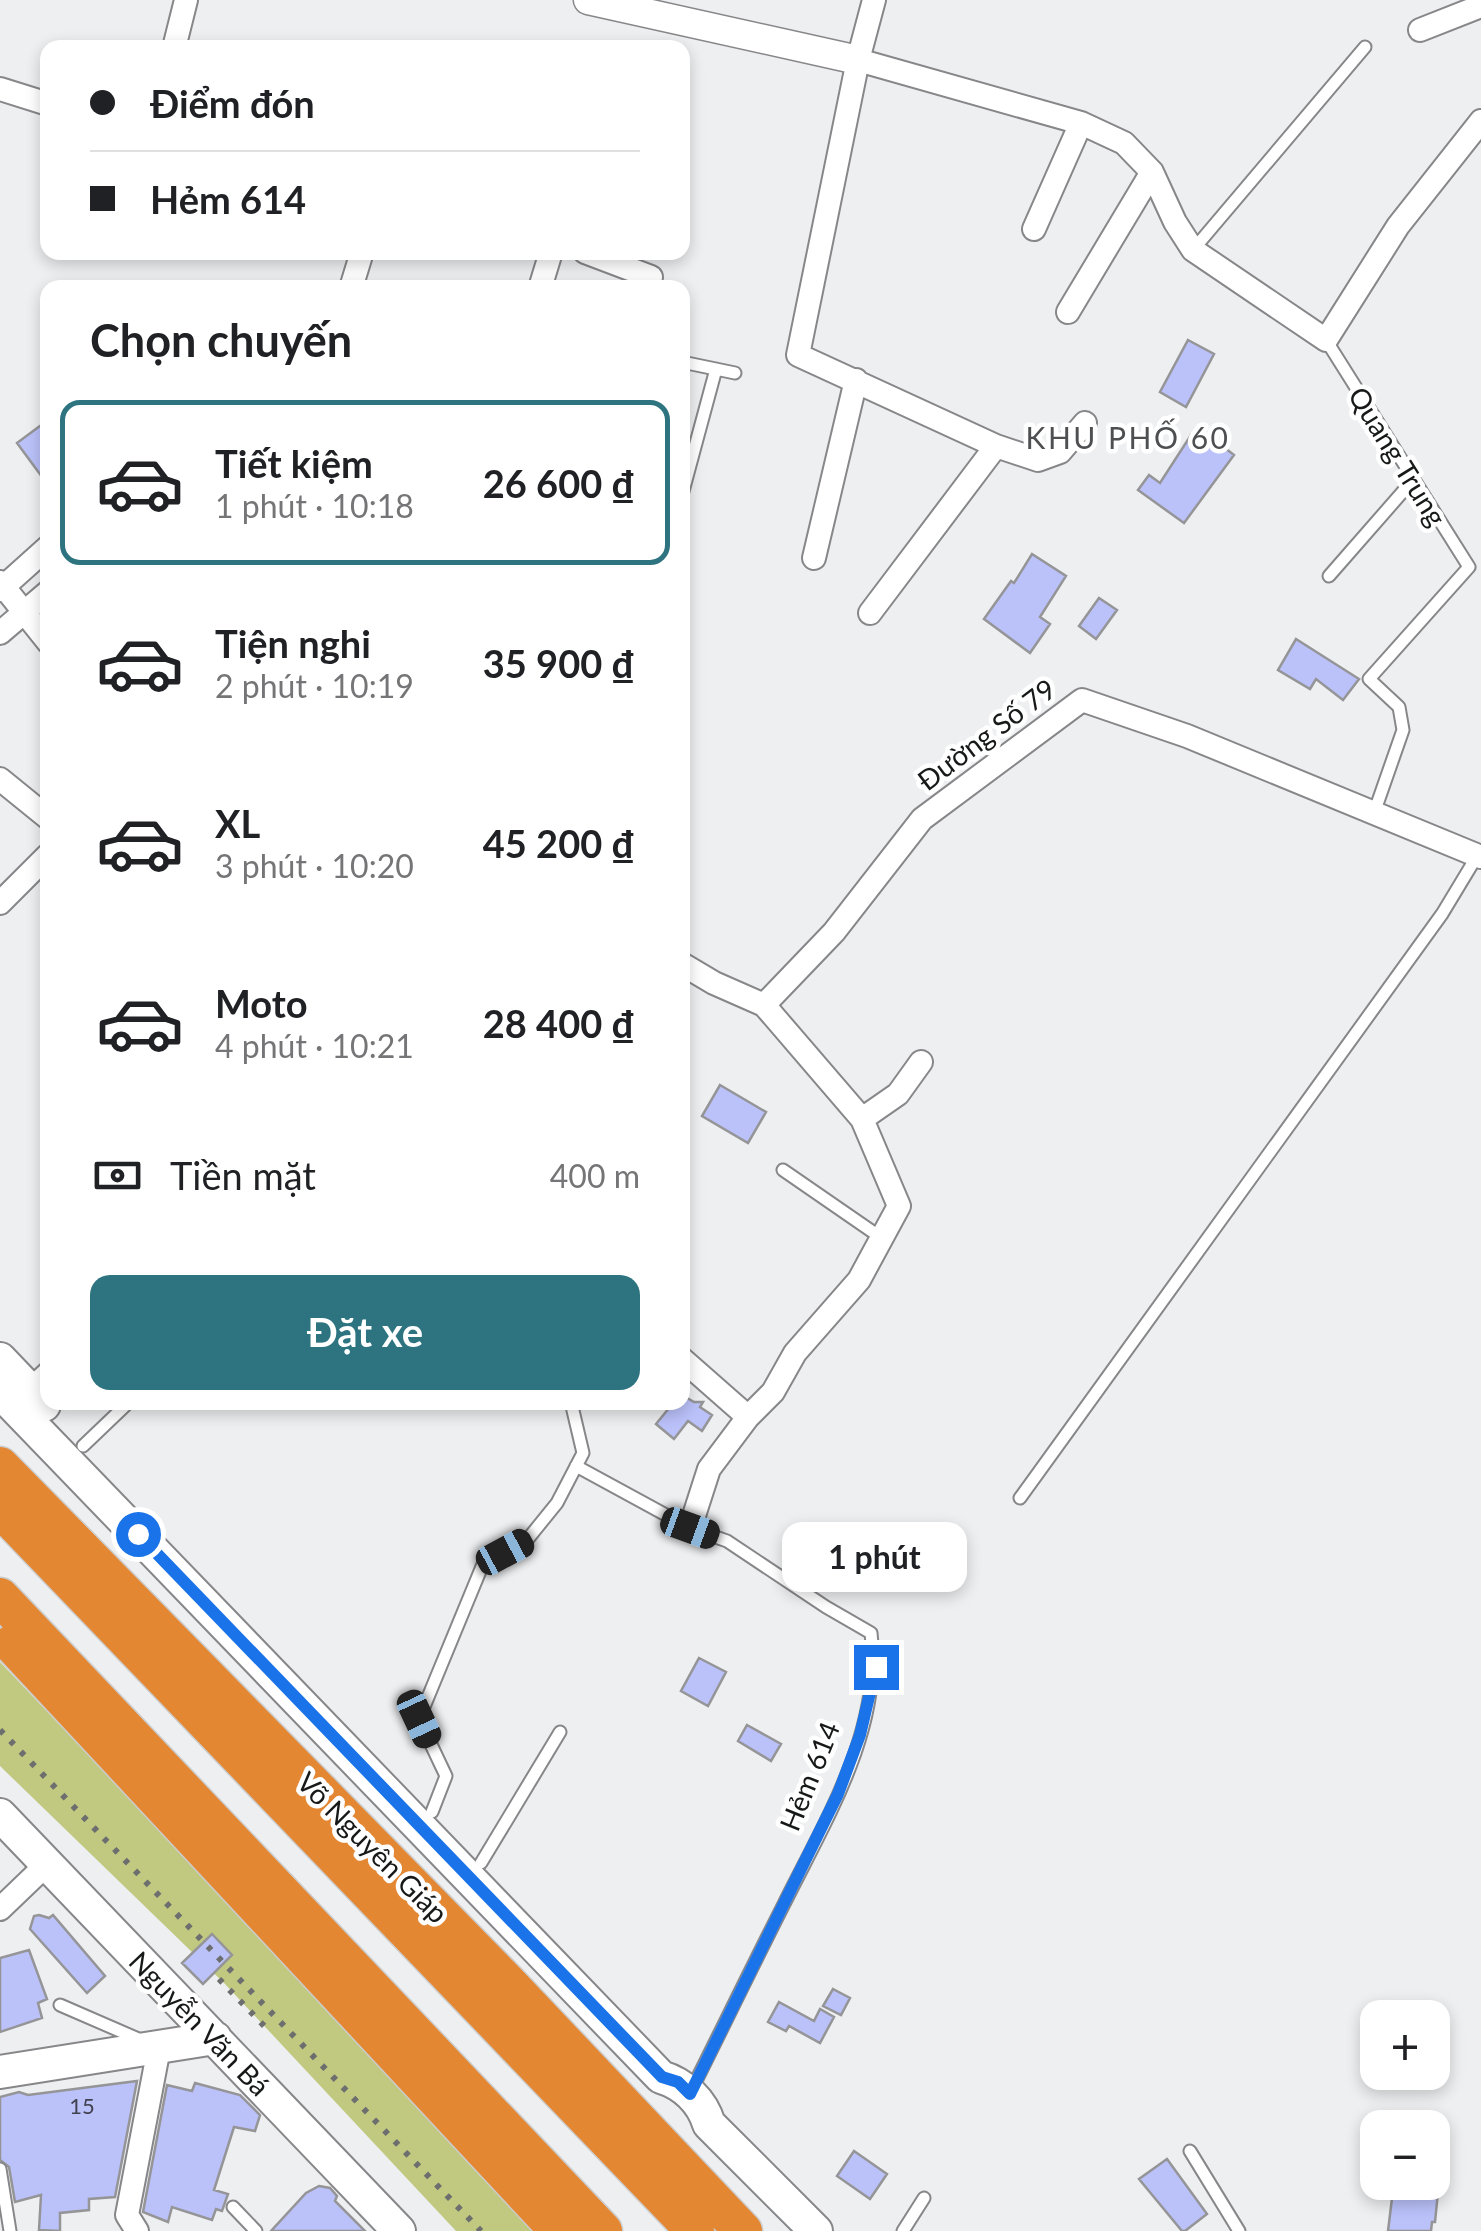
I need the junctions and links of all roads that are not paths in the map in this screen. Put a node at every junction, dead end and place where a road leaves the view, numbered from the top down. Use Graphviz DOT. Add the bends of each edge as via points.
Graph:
graph roads {
  1 [pos="186,0"];
  2 [pos="588,0"];
  3 [pos="874,0"];
  4 [pos="671,10"];
  5 [pos="1474,10"];
  6 [pos="1420,30"];
  7 [pos="176,40"];
  8 [pos="1364,47"];
  9 [pos="858,60"];
  10 [pos="0,89"];
  11 [pos="40,102"];
  12 [pos="1481,121"];
  13 [pos="1081,123"];
  14 [pos="1152,172"];
  15 [pos="1034,228"];
  16 [pos="1192,250"];
  17 [pos="601,260"];
  18 [pos="645,280"];
  19 [pos="1068,312"];
  20 [pos="1326,340"];
  21 [pos="690,364"];
  22 [pos="716,369"];
  23 [pos="735,373"];
  24 [pos="856,380"];
  25 [pos="1084,422"];
  26 [pos="996,446"];
  27 [pos="690,465"];
  28 [pos="1413,480"];
  29 [pos="40,554"];
  30 [pos="814,558"];
  31 [pos="1469,567"];
  32 [pos="1481,575"];
  33 [pos="1329,576"];
  34 [pos="1,587"];
  35 [pos="40,599"];
  36 [pos="24,612"];
  37 [pos="870,613"];
  38 [pos="40,632"];
  39 [pos="0,633"];
  40 [pos="0,779"];
  41 [pos="40,812"];
  42 [pos="1374,814"];
  43 [pos="1479,856"];
  44 [pos="40,863"];
  45 [pos="0,903"];
  46 [pos="690,969"];
  47 [pos="764,1005"];
  48 [pos="920,1062"];
  49 [pos="862,1120"];
  50 [pos="783,1170"];
  51 [pos="883,1239"];
  52 [pos="0,1360"];
  53 [pos="690,1366"];
  54 [pos="25,1381"];
  55 [pos="51,1410"];
  56 [pos="52,1410"];
  57 [pos="121,1410"];
  58 [pos="573,1410"];
  59 [pos="748,1417"];
  60 [pos="83,1446"];
  61 [pos="0,1466"];
  62 [pos="576,1466"];
  63 [pos="1020,1498"];
  64 [pos="0,1508"];
  65 [pos="690,1528"];
  66 [pos="0,1597"];
  67 [pos="0,1630"];
  68 [pos="560,1732"];
  69 [pos="432,1812"];
  70 [pos="0,1816"];
  71 [pos="482,1863"];
  72 [pos="47,1864"];
  73 [pos="0,1909"];
  74 [pos="60,2005"];
  75 [pos="214,2038"];
  76 [pos="159,2048"];
  77 [pos="0,2072"];
  78 [pos="690,2095"];
  79 [pos="1190,2151"];
  80 [pos="0,2169"];
  81 [pos="924,2198"];
  82 [pos="233,2208"];
  83 [pos="386,2227"];
  84 [pos="10,2231"];
  85 [pos="137,2231"];
  86 [pos="256,2231"];
  87 [pos="558,2231"];
  88 [pos="603,2231"];
  89 [pos="695,2231"];
  90 [pos="743,2231"];
  91 [pos="816,2231"];
  92 [pos="841,2231"];
  93 [pos="903,2231"];
  94 [pos="1240,2231"];
  1 -- 7 [label="street"];
  2 -- 4 [label="street"];
  3 -- 9 [label="street"];
  4 -- 9 [label="street"];
  5 -- 6 [label="street"];
  8 -- 16 [label="lane"];
  9 -- 13 [label="street"];
  9 -- 24 [label="street" via="798,355"];
  10 -- 11 [label="street"];
  12 -- 20 [label="street" via="1398,226"];
  13 -- 14 [label="street" via="1124,144"];
  13 -- 15 [label="street"];
  14 -- 16 [label="street"];
  14 -- 19 [label="street"];
  16 -- 20 [label="street"];
  17 -- 18 [label="street"];
  20 -- 28 [label="lane, Quang Trung"];
  21 -- 22 [label="lane"];
  22 -- 23 [label="lane"];
  22 -- 27 [label="lane"];
  24 -- 26 [label="street"];
  24 -- 30 [label="street"];
  25 -- 26 [label="street" via="1060,452 1038,460"];
  26 -- 37 [label="street"];
  28 -- 31 [label="lane, Quang Trung"];
  28 -- 33 [label="lane"];
  29 -- 34 [label="street"];
  31 -- 32 [label="lane"];
  31 -- 42 [label="lane" via="1368,679 1399,707 1403,730"];
  34 -- 36 [label="street"];
  35 -- 36 [label="street"];
  36 -- 38 [label="street"];
  36 -- 39 [label="street"];
  40 -- 41 [label="street"];
  42 -- 43 [label="street, Đường Số 79"];
  42 -- 47 [label="street, Đường Số 79" via="1082,700 922,819 834,932"];
  43 -- 63 [label="lane"];
  44 -- 45 [label="street"];
  46 -- 47 [label="street"];
  47 -- 49 [label="street"];
  48 -- 49 [label="street" via="898,1094"];
  49 -- 51 [label="street" via="898,1206"];
  50 -- 51 [label="lane"];
  51 -- 59 [label="street" via="859,1280"];
  52 -- 54 [label="main road"];
  53 -- 59 [label="street"];
  55 -- 60 [label="main road"];
  56 -- 78 [label="main road" via="662,2077"];
  57 -- 60 [label="lane"];
  58 -- 62 [label="lane" via="584,1453"];
  59 -- 65 [label="street" via="710,1469"];
  60 -- 69 [label="main road"];
  61 -- 90 [label="highway, Võ Nguyên Giáp"];
  62 -- 65 [label="lane, Hẻm 614"];
  62 -- 69 [label="lane" via="528,1540 483,1564 419,1719 446,1776"];
  64 -- 89 [label="highway, Võ Nguyên Giáp"];
  65 -- 78 [label="lane, Hẻm 614" via="728,1541 871,1632 876,1667 838,1794"];
  66 -- 88 [label="highway"];
  67 -- 87 [label="highway"];
  68 -- 71 [label="lane"];
  69 -- 71 [label="main road"];
  70 -- 72 [label="main road, Nguyễn Văn Bá"];
  71 -- 78 [label="main road" via="670,2061"];
  72 -- 73 [label="street"];
  72 -- 75 [label="main road, Nguyễn Văn Bá"];
  74 -- 76 [label="lane"];
  75 -- 76 [label="main road"];
  75 -- 83 [label="main road, Nguyễn Văn Bá"];
  76 -- 77 [label="main road"];
  76 -- 85 [label="street" via="128,2216"];
  78 -- 91 [label="main road" via="709,2124"];
  78 -- 92 [label="main road" via="726,2118"];
  79 -- 94 [label="lane"];
  80 -- 84 [label="lane"];
  81 -- 93 [label="lane"];
  82 -- 86 [label="lane"];
}
